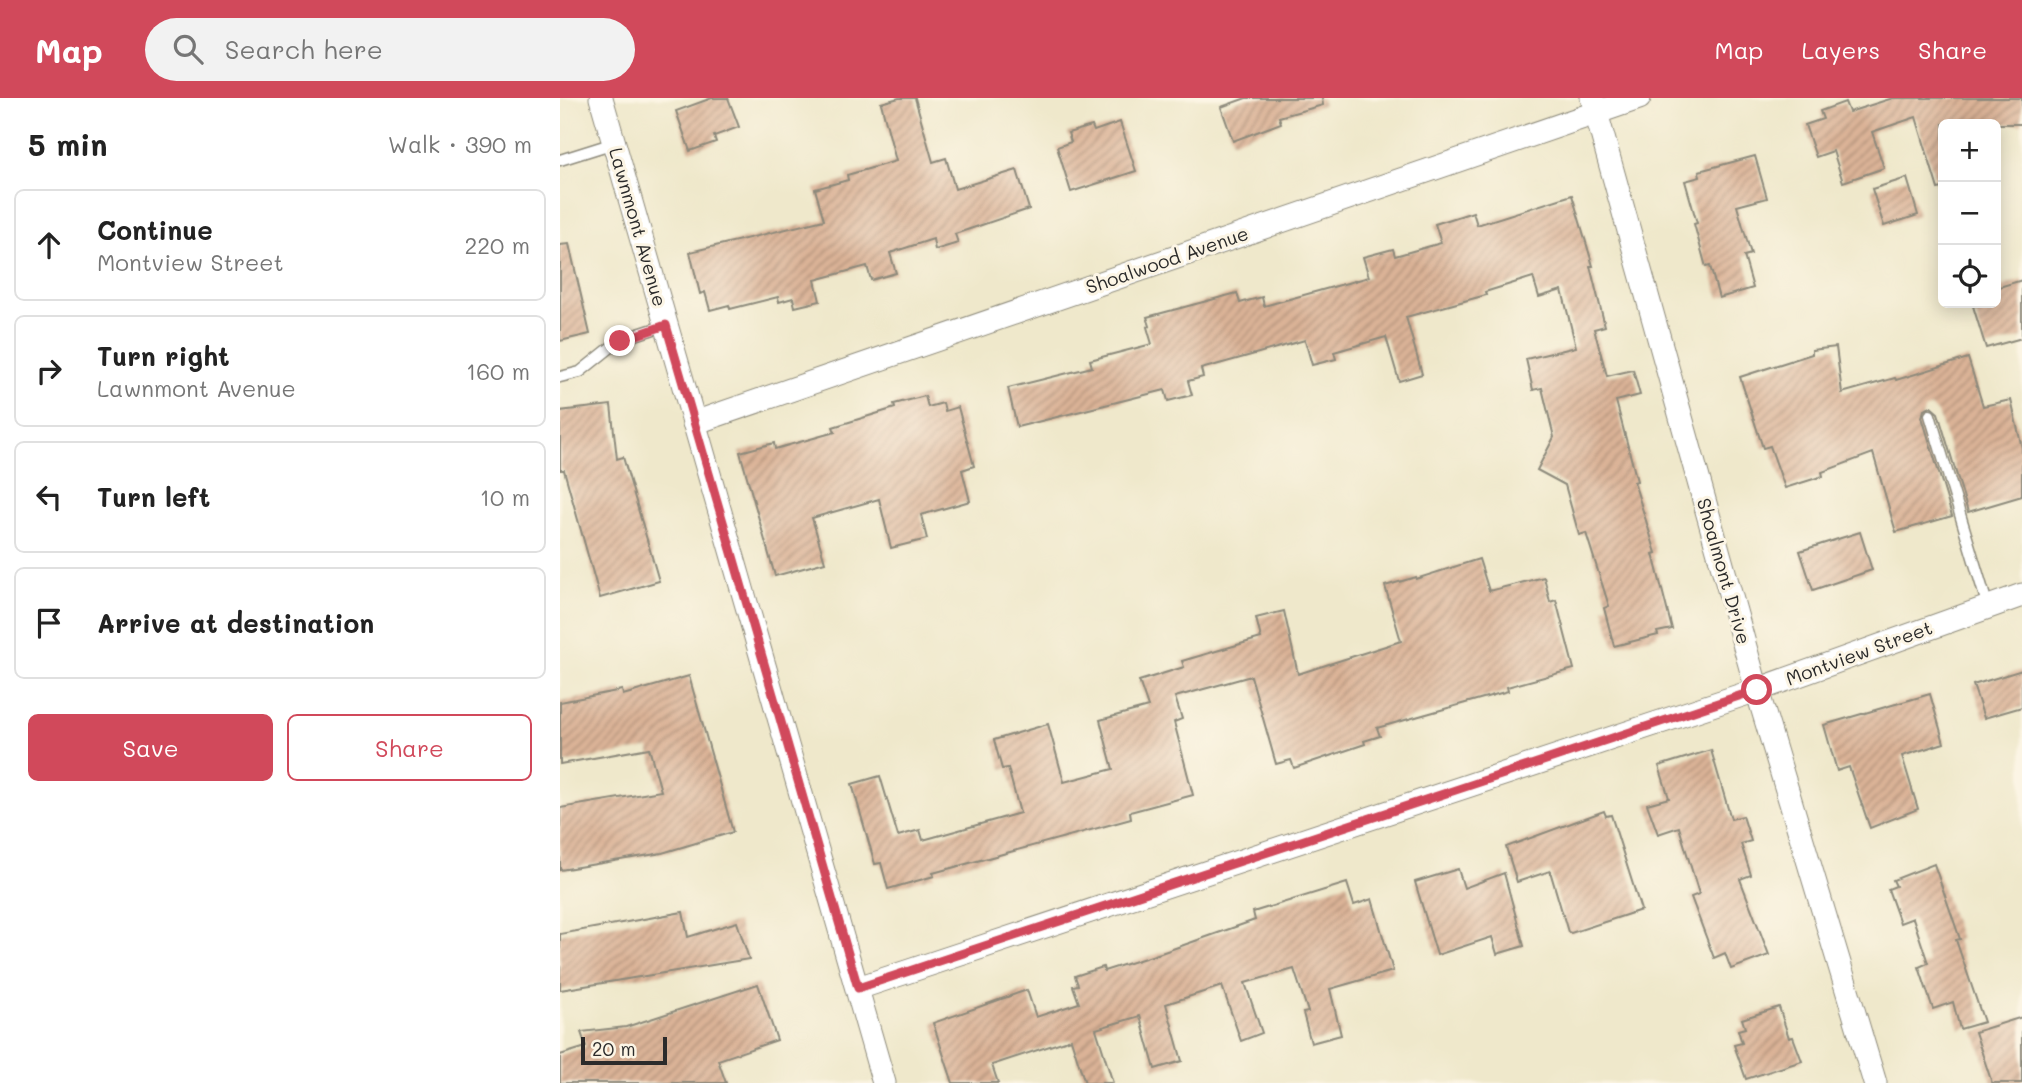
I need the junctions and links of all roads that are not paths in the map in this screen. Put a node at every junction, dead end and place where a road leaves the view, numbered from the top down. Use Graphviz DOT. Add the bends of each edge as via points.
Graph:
graph roads {
  1 [pos="601,98"];
  2 [pos="1639,98"];
  3 [pos="1594,105"];
  4 [pos="614,143"];
  5 [pos="560,160"];
  6 [pos="666,325"];
  7 [pos="560,377"];
  8 [pos="1930,415"];
  9 [pos="694,423"];
  10 [pos="2022,595"];
  11 [pos="1988,607"];
  12 [pos="1757,690"];
  13 [pos="858,988"];
  14 [pos="884,1083"];
  15 [pos="1875,1083"];
  1 -- 4 [label="street, Lawnmont Avenue"];
  2 -- 3 [label="street, Shoalwood Avenue"];
  3 -- 9 [label="street, Shoalwood Avenue"];
  3 -- 12 [label="street, Shoalmont Drive"];
  4 -- 5 [label="lane"];
  4 -- 6 [label="street, Lawnmont Avenue"];
  6 -- 7 [label="lane" via="620,341 580,372"];
  6 -- 9 [label="street, Lawnmont Avenue"];
  8 -- 11 [label="lane"];
  9 -- 13 [label="street, Lawnmont Avenue"];
  10 -- 11 [label="street, Montview Street"];
  11 -- 12 [label="street, Montview Street"];
  12 -- 13 [label="street, Montview Street"];
  12 -- 15 [label="street, Shoalmont Drive"];
  13 -- 14 [label="street, Lawnmont Avenue"];
}
